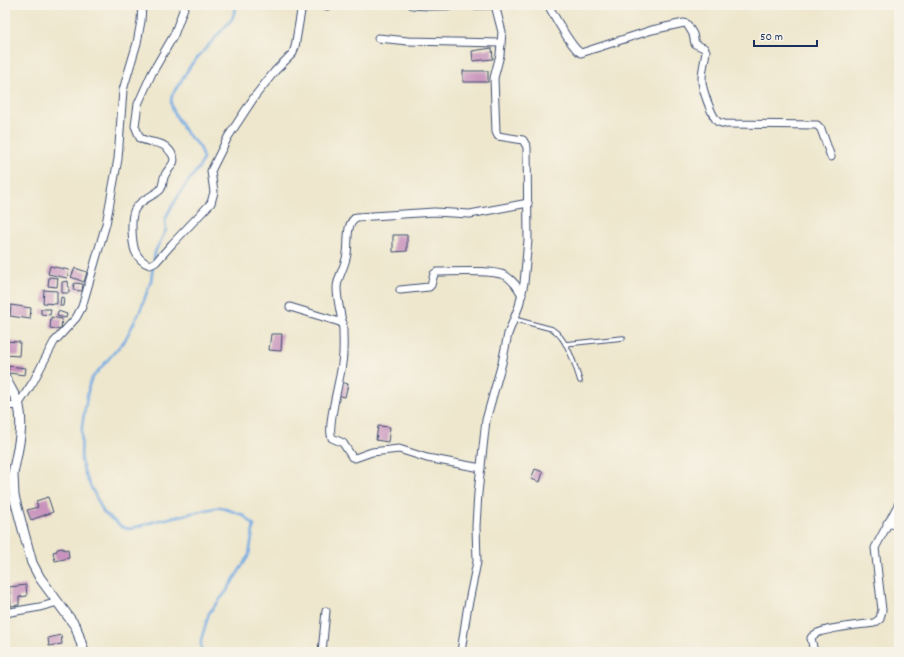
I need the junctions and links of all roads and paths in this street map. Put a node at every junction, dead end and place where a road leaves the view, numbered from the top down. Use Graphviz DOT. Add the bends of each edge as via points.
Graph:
graph roads {
  1 [pos="142,5"];
  2 [pos="185,5"];
  3 [pos="302,5"];
  4 [pos="412,5"];
  5 [pos="495,5"];
  6 [pos="548,5"];
  7 [pos="378,38"];
  8 [pos="501,43"];
  9 [pos="831,157"];
  10 [pos="528,203"];
  11 [pos="400,290"];
  12 [pos="522,295"];
  13 [pos="290,307"];
  14 [pos="514,319"];
  15 [pos="342,323"];
  16 [pos="623,338"];
  17 [pos="565,344"];
  18 [pos="5,378"];
  19 [pos="580,381"];
  20 [pos="18,405"];
  21 [pos="5,406"];
  22 [pos="481,468"];
  23 [pos="899,503"];
  24 [pos="887,523"];
  25 [pos="899,526"];
  26 [pos="58,602"];
  27 [pos="326,611"];
  28 [pos="5,613"];
  29 [pos="84,652"];
  30 [pos="322,652"];
  31 [pos="461,652"];
  32 [pos="814,652"];
  1 -- 20 [label="street" via="142,21 123,90 114,183 92,276 76,318 54,342"];
  2 -- 3 [label="street" via="174,34 138,104 135,126 140,138 162,144 174,158 173,164 164,176 161,188 140,203 133,213 135,251 150,265 156,262 211,203 214,192 211,171 228,137 254,96 293,53"];
  4 -- 5 [label="street"];
  5 -- 8 [label="street" via="501,27"];
  6 -- 9 [label="street" via="572,44 581,53 658,28 687,24 695,44 706,51 702,85 718,122 817,125 821,129"];
  7 -- 8 [label="street"];
  8 -- 10 [label="street" via="494,78 496,132 498,136 523,140 527,147"];
  10 -- 12 [label="street" via="528,255"];
  10 -- 15 [label="street" via="470,214 434,212 354,218 348,236 347,258 337,286"];
  11 -- 12 [label="street" via="429,287 437,272 470,271 506,276"];
  12 -- 14 [label="street"];
  13 -- 15 [label="street"];
  14 -- 17 [label="lane" via="552,329"];
  14 -- 22 [label="street" via="486,420"];
  15 -- 22 [label="street" via="342,364 330,432 332,438 343,443 354,458 377,451 399,449 427,458"];
  16 -- 17 [label="lane"];
  17 -- 19 [label="lane"];
  18 -- 20 [label="street"];
  20 -- 21 [label="street"];
  20 -- 26 [label="street" via="21,430 13,474 14,496 32,563"];
  22 -- 31 [label="street" via="476,526 477,566"];
  23 -- 24 [label="street"];
  24 -- 25 [label="street"];
  24 -- 32 [label="street" via="875,548 882,610 880,619 874,623 815,634 811,638"];
  26 -- 28 [label="street"];
  26 -- 29 [label="street" via="76,627"];
  27 -- 30 [label="street"];
}
